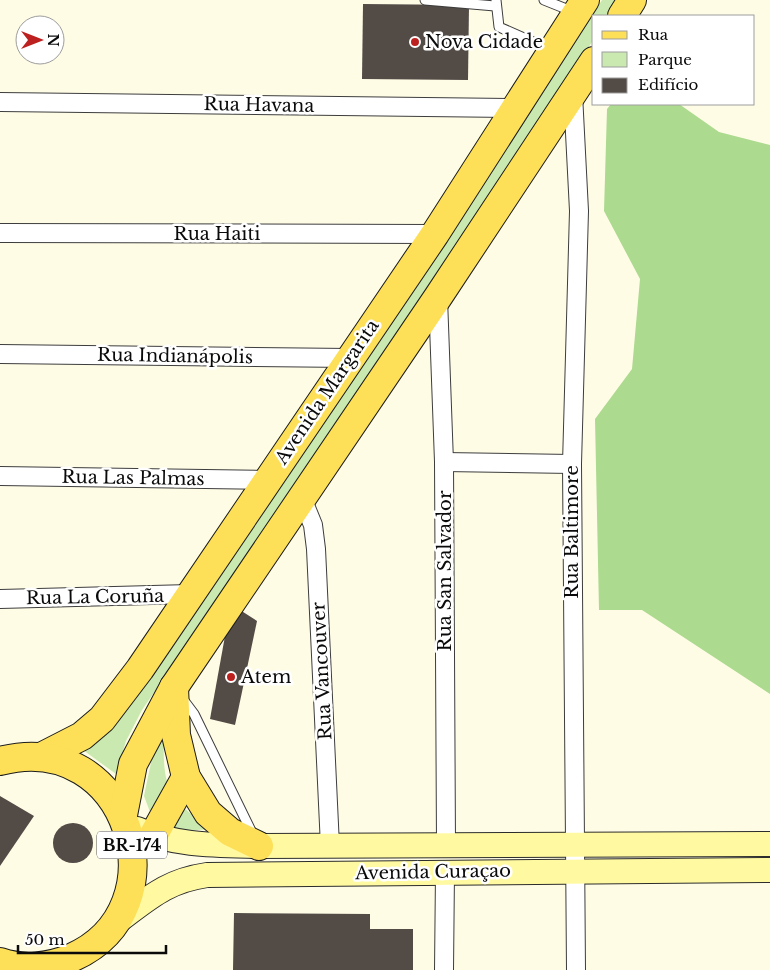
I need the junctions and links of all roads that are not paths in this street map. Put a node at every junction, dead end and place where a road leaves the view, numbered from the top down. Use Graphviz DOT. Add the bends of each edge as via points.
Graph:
graph roads {
  1 [pos="425,0"];
  2 [pos="544,0"];
  3 [pos="632,0"];
  4 [pos="495,3"];
  5 [pos="581,6"];
  6 [pos="623,15"];
  7 [pos="553,50"];
  8 [pos="592,64"];
  9 [pos="573,94"];
  10 [pos="0,102"];
  11 [pos="518,108"];
  12 [pos="0,233"];
  13 [pos="435,234"];
  14 [pos="438,297"];
  15 [pos="0,354"];
  16 [pos="350,358"];
  17 [pos="444,462"];
  18 [pos="572,464"];
  19 [pos="0,476"];
  20 [pos="266,480"];
  21 [pos="302,498"];
  22 [pos="190,594"];
  23 [pos="0,599"];
  24 [pos="174,687"];
  25 [pos="41,756"];
  26 [pos="0,761"];
  27 [pos="186,778"];
  28 [pos="125,820"];
  29 [pos="153,836"];
  30 [pos="446,844"];
  31 [pos="770,844"];
  32 [pos="258,846"];
  33 [pos="330,846"];
  34 [pos="575,846"];
  35 [pos="770,870"];
  36 [pos="575,871"];
  37 [pos="445,872"];
  38 [pos="111,927"];
  39 [pos="0,962"];
  40 [pos="28,968"];
  41 [pos="444,970"];
  42 [pos="576,970"];
  1 -- 4 [label="lane"];
  2 -- 5 [label="lane"];
  3 -- 6 [label="main road"];
  4 -- 7 [label="lane" via="499,27"];
  5 -- 7 [label="main road, Avenida Margarita"];
  7 -- 11 [label="main road, Avenida Margarita"];
  8 -- 9 [label="main road"];
  9 -- 14 [label="main road"];
  9 -- 18 [label="street, Rua Baltimore" via="579,211"];
  10 -- 11 [label="street, Rua Havana"];
  11 -- 13 [label="main road, Avenida Margarita"];
  12 -- 13 [label="street, Rua Haiti"];
  13 -- 16 [label="main road, Avenida Margarita"];
  14 -- 17 [label="street, Rua San Salvador"];
  14 -- 21 [label="main road"];
  15 -- 16 [label="street, Rua Indianápolis"];
  16 -- 20 [label="main road, Avenida Margarita"];
  17 -- 18 [label="street"];
  17 -- 30 [label="street, Rua San Salvador"];
  18 -- 34 [label="street, Rua Baltimore"];
  19 -- 20 [label="street, Rua Las Palmas"];
  20 -- 22 [label="main road, Avenida Margarita"];
  21 -- 24 [label="main road"];
  21 -- 33 [label="street, Rua Vancouver" via="313,525 316,549"];
  22 -- 23 [label="street, Rua La Coruña"];
  22 -- 25 [label="main road, Avenida Margarita" via="102,719 82,736"];
  24 -- 27 [label="main road" via="176,735"];
  24 -- 28 [label="main road" via="133,764"];
  24 -- 32 [label="lane" via="194,714"];
  25 -- 26 [label="main road, BR-174" via="16,756"];
  25 -- 28 [label="main road, BR-174" via="66,763 89,775 108,793"];
  27 -- 29 [label="main road"];
  27 -- 32 [label="main road" via="208,813 230,832"];
  28 -- 29 [label="main road, Avenida Curaçao / BR-174"];
  28 -- 38 [label="main road, BR-174" via="133,851 132,878 125,904"];
  29 -- 32 [label="main road, Avenida Curaçao / BR-174" via="192,844"];
  30 -- 33 [label="main road, Avenida Curaçao / BR-174"];
  30 -- 34 [label="main road, Avenida Curaçao / BR-174"];
  31 -- 34 [label="main road, Avenida Curaçao / BR-174"];
  32 -- 33 [label="main road, Avenida Curaçao / BR-174"];
  34 -- 36 [label="street, Rua Baltimore"];
  35 -- 36 [label="main road, Avenida Curaçao / BR-174"];
  36 -- 37 [label="main road, Avenida Curaçao / BR-174"];
  36 -- 42 [label="street, Rua Baltimore"];
  37 -- 38 [label="main road, Avenida Curaçao / BR-174" via="207,875 186,878 162,888"];
  37 -- 41 [label="street"];
  38 -- 40 [label="main road, BR-174" via="76,956"];
  39 -- 40 [label="main road, BR-174"];
}
